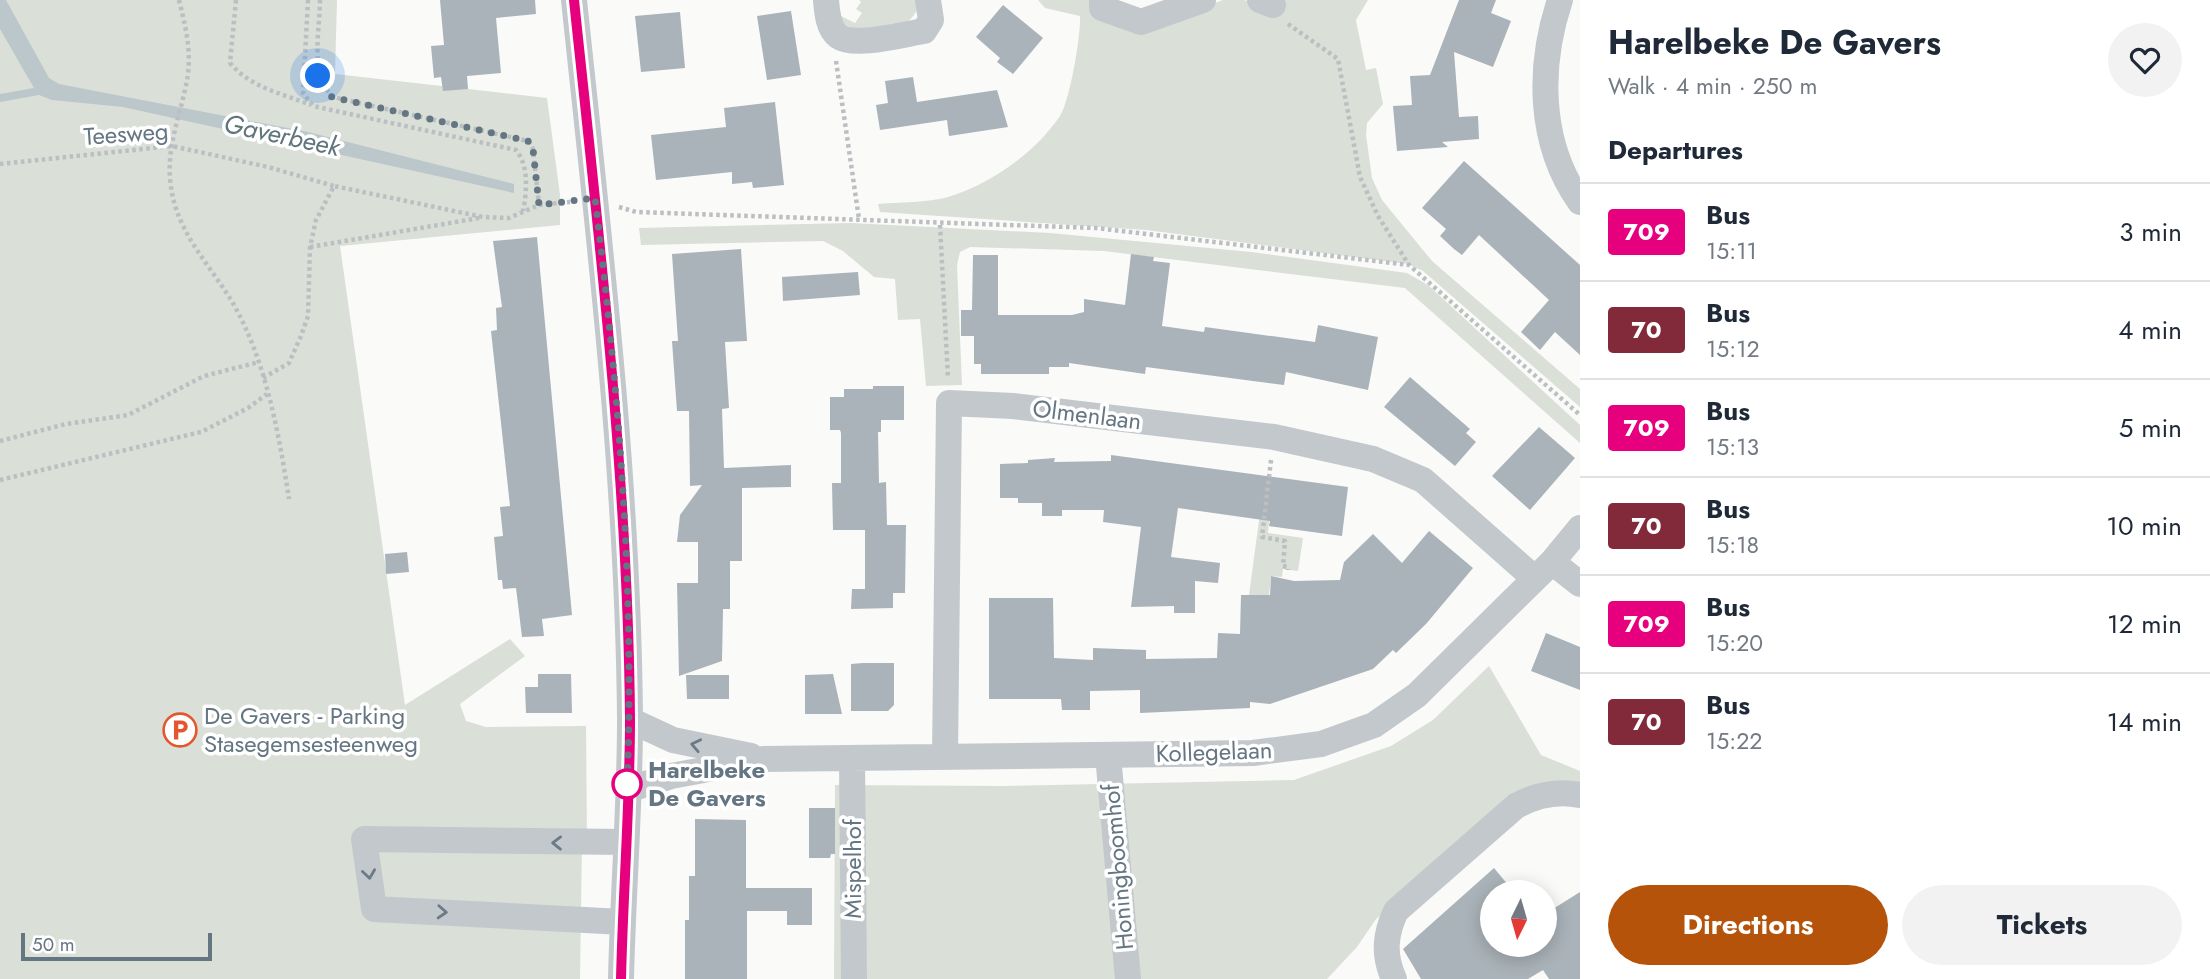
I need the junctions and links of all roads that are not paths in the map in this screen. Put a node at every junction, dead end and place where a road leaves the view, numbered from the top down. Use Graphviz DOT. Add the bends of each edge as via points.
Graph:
graph roads {
  1 [pos="574,0"];
  2 [pos="826,0"];
  3 [pos="928,0"];
  4 [pos="1102,0"];
  5 [pos="1203,0"];
  6 [pos="1560,0"];
  7 [pos="1580,202"];
  8 [pos="1580,528"];
  9 [pos="1543,570"];
  10 [pos="1580,584"];
  11 [pos="630,720"];
  12 [pos="1108,755"];
  13 [pos="945,757"];
  14 [pos="852,758"];
  15 [pos="763,759"];
  16 [pos="627,790"];
  17 [pos="1580,795"];
  18 [pos="626,842"];
  19 [pos="623,922"];
  20 [pos="621,979"];
  21 [pos="854,979"];
  22 [pos="1128,979"];
  23 [pos="1394,979"];
  1 -- 11 [label="street" via="621,478"];
  2 -- 3 [label="street" via="829,21 838,35 855,41 924,31 931,20"];
  4 -- 5 [label="street" via="1101,8 1142,22"];
  6 -- 7 [label="street" via="1544,86 1551,143"];
  8 -- 9 [label="street, Kollegelaan"];
  9 -- 10 [label="street, Olmenlaan"];
  9 -- 12 [label="street, Kollegelaan" via="1417,695 1374,725 1321,744 1253,753"];
  9 -- 13 [label="street, Olmenlaan" via="1423,480 1373,459 1274,438 1013,406 949,404"];
  15 -- 11 [label="street, Kollegelaan, one-way" via="673,740"];
  11 -- 16 [label="street"];
  12 -- 13 [label="street, Kollegelaan"];
  12 -- 22 [label="street, Honingboomhof"];
  13 -- 14 [label="street, Kollegelaan"];
  14 -- 15 [label="street, Kollegelaan"];
  14 -- 21 [label="street, Mispelhof"];
  15 -- 16 [label="street, Kollegelaan" via="671,776"];
  16 -- 18 [label="street"];
  17 -- 23 [label="street" via="1536,795 1516,806 1396,911 1385,947"];
  18 -- 19 [label="street"];
  18 -- 19 [label="street, one-way" via="364,839 374,909"];
  19 -- 20 [label="street"];
}
